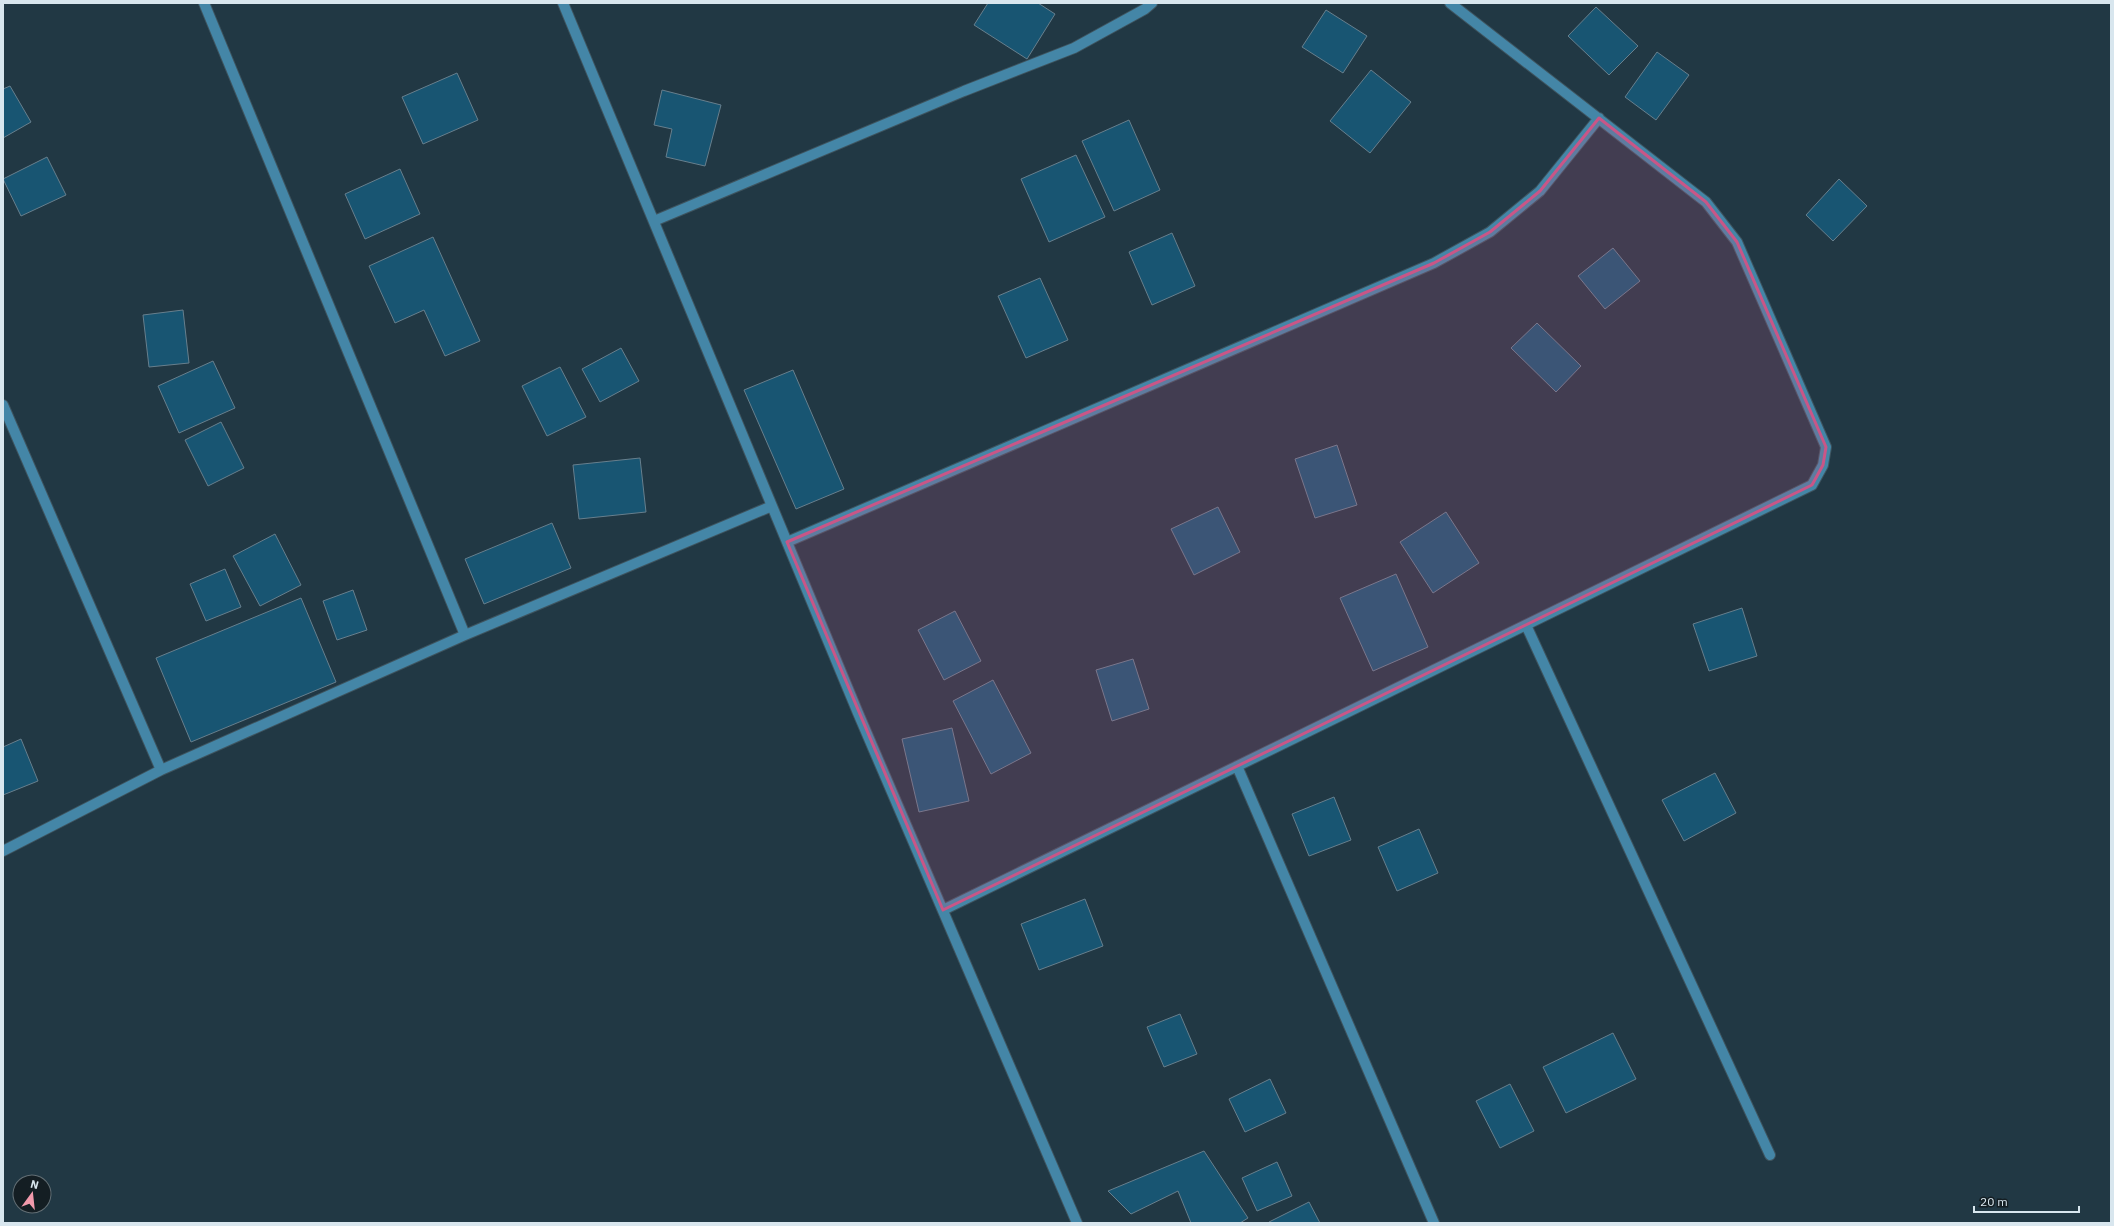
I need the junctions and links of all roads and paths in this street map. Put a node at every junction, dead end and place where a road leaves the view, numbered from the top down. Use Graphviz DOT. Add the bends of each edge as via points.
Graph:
graph roads {
  1 [pos="204,3"];
  2 [pos="563,3"];
  3 [pos="1152,3"];
  4 [pos="1450,3"];
  5 [pos="1599,118"];
  6 [pos="654,221"];
  7 [pos="3,405"];
  8 [pos="772,506"];
  9 [pos="787,542"];
  10 [pos="1526,625"];
  11 [pos="465,635"];
  12 [pos="1237,766"];
  13 [pos="161,770"];
  14 [pos="3,851"];
  15 [pos="943,910"];
  16 [pos="1770,1155"];
  17 [pos="1077,1223"];
  18 [pos="1434,1223"];
  1 -- 11 [label="street"];
  2 -- 6 [label="street"];
  3 -- 6 [label="street" via="1074,48 964,91"];
  4 -- 5 [label="street"];
  5 -- 9 [label="street" via="1540,191 1490,232 1434,263"];
  5 -- 10 [label="street" via="1706,202 1737,242 1826,447 1823,465 1812,485"];
  6 -- 8 [label="street"];
  7 -- 13 [label="street"];
  8 -- 9 [label="street"];
  8 -- 11 [label="street"];
  9 -- 15 [label="street"];
  10 -- 12 [label="street"];
  10 -- 16 [label="street"];
  11 -- 13 [label="street"];
  12 -- 15 [label="street"];
  12 -- 18 [label="street"];
  13 -- 14 [label="street"];
  15 -- 17 [label="street"];
}
